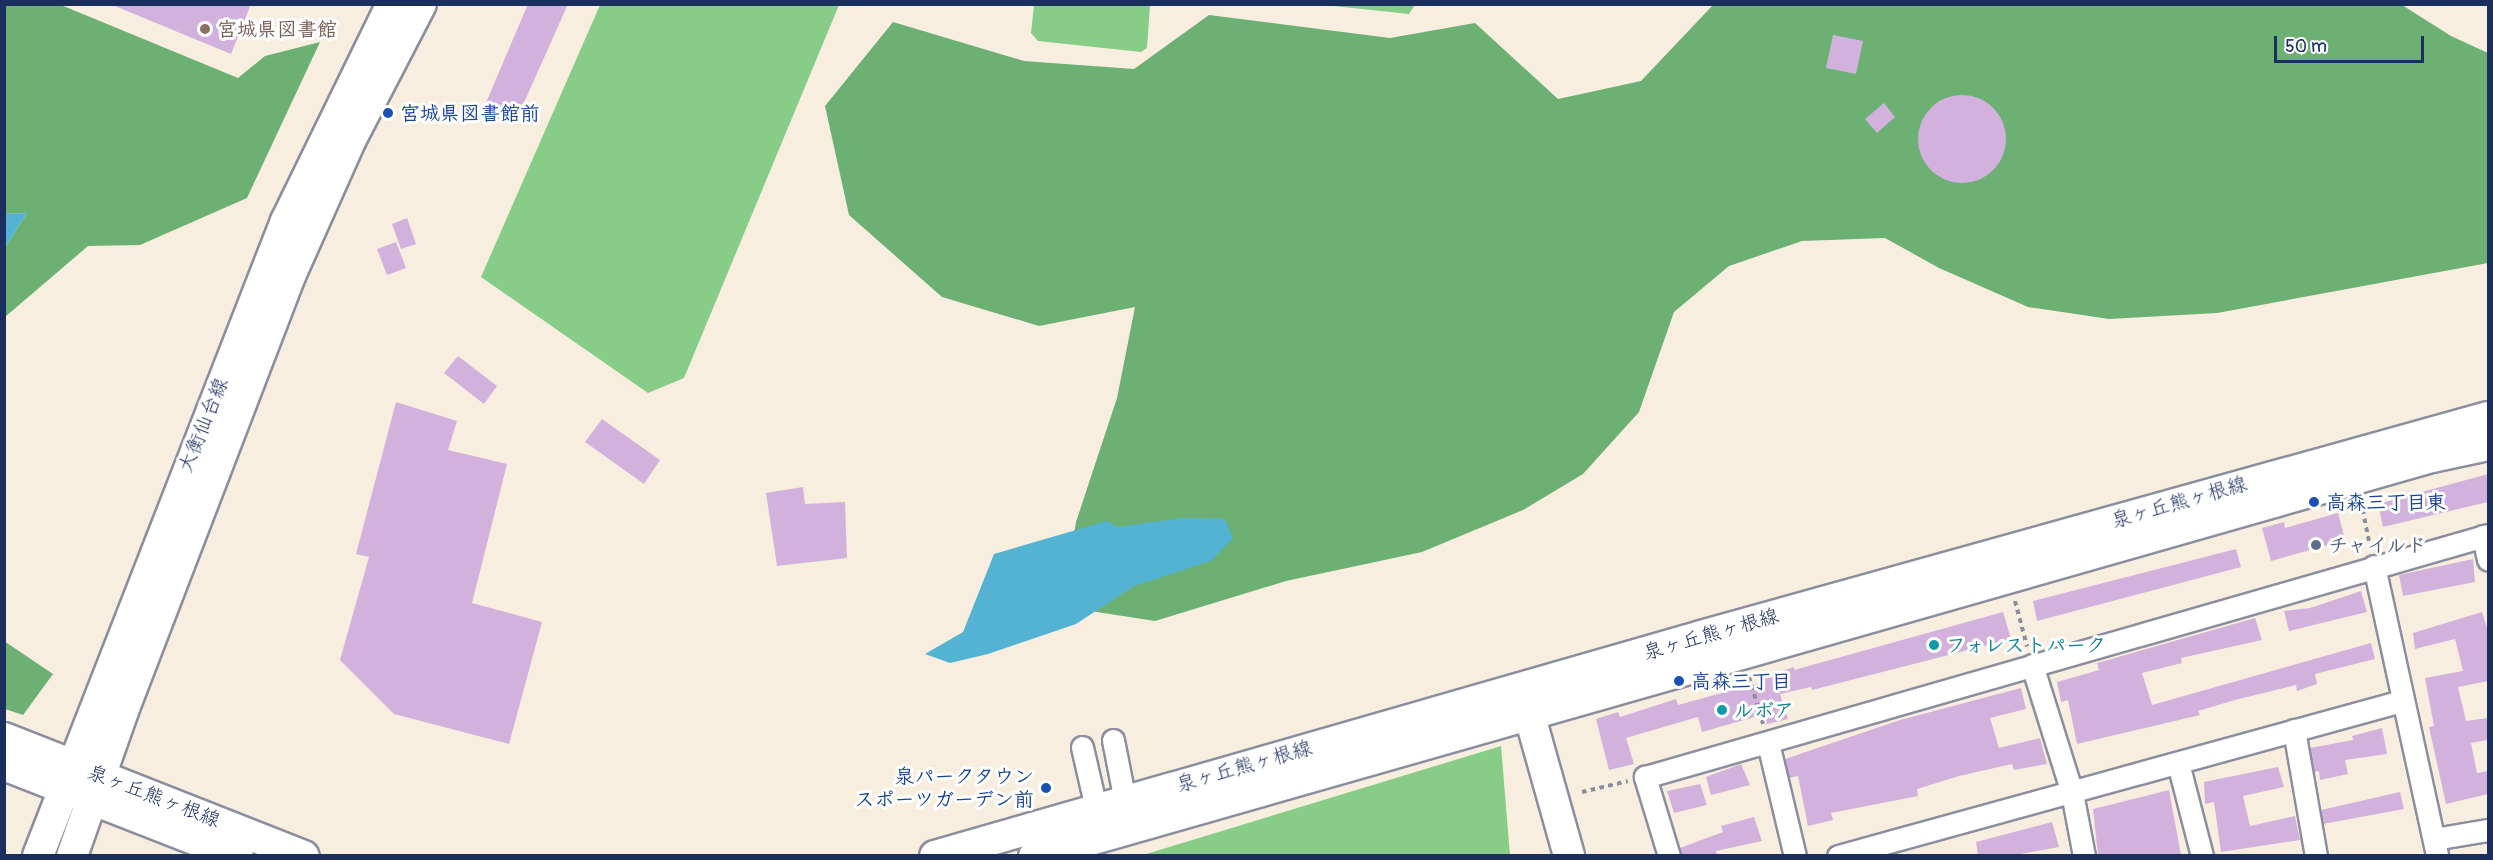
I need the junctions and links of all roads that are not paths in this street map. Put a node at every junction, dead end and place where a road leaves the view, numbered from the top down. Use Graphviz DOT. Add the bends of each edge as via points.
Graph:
graph roads {
  1 [pos="392,4"];
  2 [pos="422,4"];
  3 [pos="2488,417"];
  4 [pos="2488,446"];
  5 [pos="2486,536"];
  6 [pos="2488,559"];
  7 [pos="2374,566"];
  8 [pos="2032,665"];
  9 [pos="1522,687"];
  10 [pos="2401,700"];
  11 [pos="1531,717"];
  12 [pos="2294,730"];
  13 [pos="4,738"];
  14 [pos="1113,740"];
  15 [pos="1768,743"];
  16 [pos="1082,747"];
  17 [pos="2178,763"];
  18 [pos="4,765"];
  19 [pos="82,782"];
  20 [pos="2072,793"];
  21 [pos="1125,801"];
  22 [pos="1100,822"];
  23 [pos="2488,830"];
  24 [pos="2436,847"];
  25 [pos="38,855"];
  26 [pos="72,855"];
  27 [pos="238,855"];
  28 [pos="304,855"];
  29 [pos="935,855"];
  30 [pos="1034,855"];
  31 [pos="1569,855"];
  32 [pos="1669,855"];
  33 [pos="1796,855"];
  34 [pos="1838,855"];
  35 [pos="2084,855"];
  36 [pos="2202,855"];
  37 [pos="2316,855"];
  1 -- 19 [label="main road, 大衡仙台線" via="286,221 170,510"];
  2 -- 19 [label="main road, 大衡仙台線" via="361,119 290,276"];
  3 -- 9 [label="main road, 泉ヶ丘熊ヶ根線"];
  4 -- 11 [label="main road, 泉ヶ丘熊ヶ根線" via="2432,457"];
  5 -- 6 [label="street"];
  5 -- 7 [label="street"];
  7 -- 8 [label="street"];
  7 -- 10 [label="street"];
  8 -- 15 [label="street"];
  8 -- 20 [label="street"];
  9 -- 11 [label="main road"];
  9 -- 21 [label="main road, 泉ヶ丘熊ヶ根線"];
  10 -- 12 [label="street"];
  10 -- 24 [label="street"];
  11 -- 22 [label="main road, 泉ヶ丘熊ヶ根線"];
  11 -- 31 [label="main road"];
  12 -- 17 [label="street"];
  12 -- 37 [label="street"];
  13 -- 19 [label="main road, 泉ヶ丘熊ヶ根線"];
  14 -- 21 [label="street"];
  15 -- 32 [label="street" via="1645,777"];
  15 -- 33 [label="street"];
  16 -- 22 [label="street"];
  17 -- 20 [label="street"];
  17 -- 36 [label="street"];
  18 -- 19 [label="main road, 泉ヶ丘熊ヶ根線"];
  19 -- 25 [label="main road, 大衡仙台線"];
  19 -- 26 [label="main road, 大衡仙台線"];
  19 -- 27 [label="main road, 泉ヶ丘熊ヶ根線"];
  19 -- 28 [label="main road, 泉ヶ丘熊ヶ根線"];
  20 -- 34 [label="street"];
  20 -- 35 [label="street"];
  21 -- 22 [label="main road, 泉ヶ丘熊ヶ根線"];
  22 -- 29 [label="main road, 泉ヶ丘熊ヶ根線"];
  22 -- 30 [label="main road, 泉ヶ丘熊ヶ根線"];
  23 -- 24 [label="street"];
}
